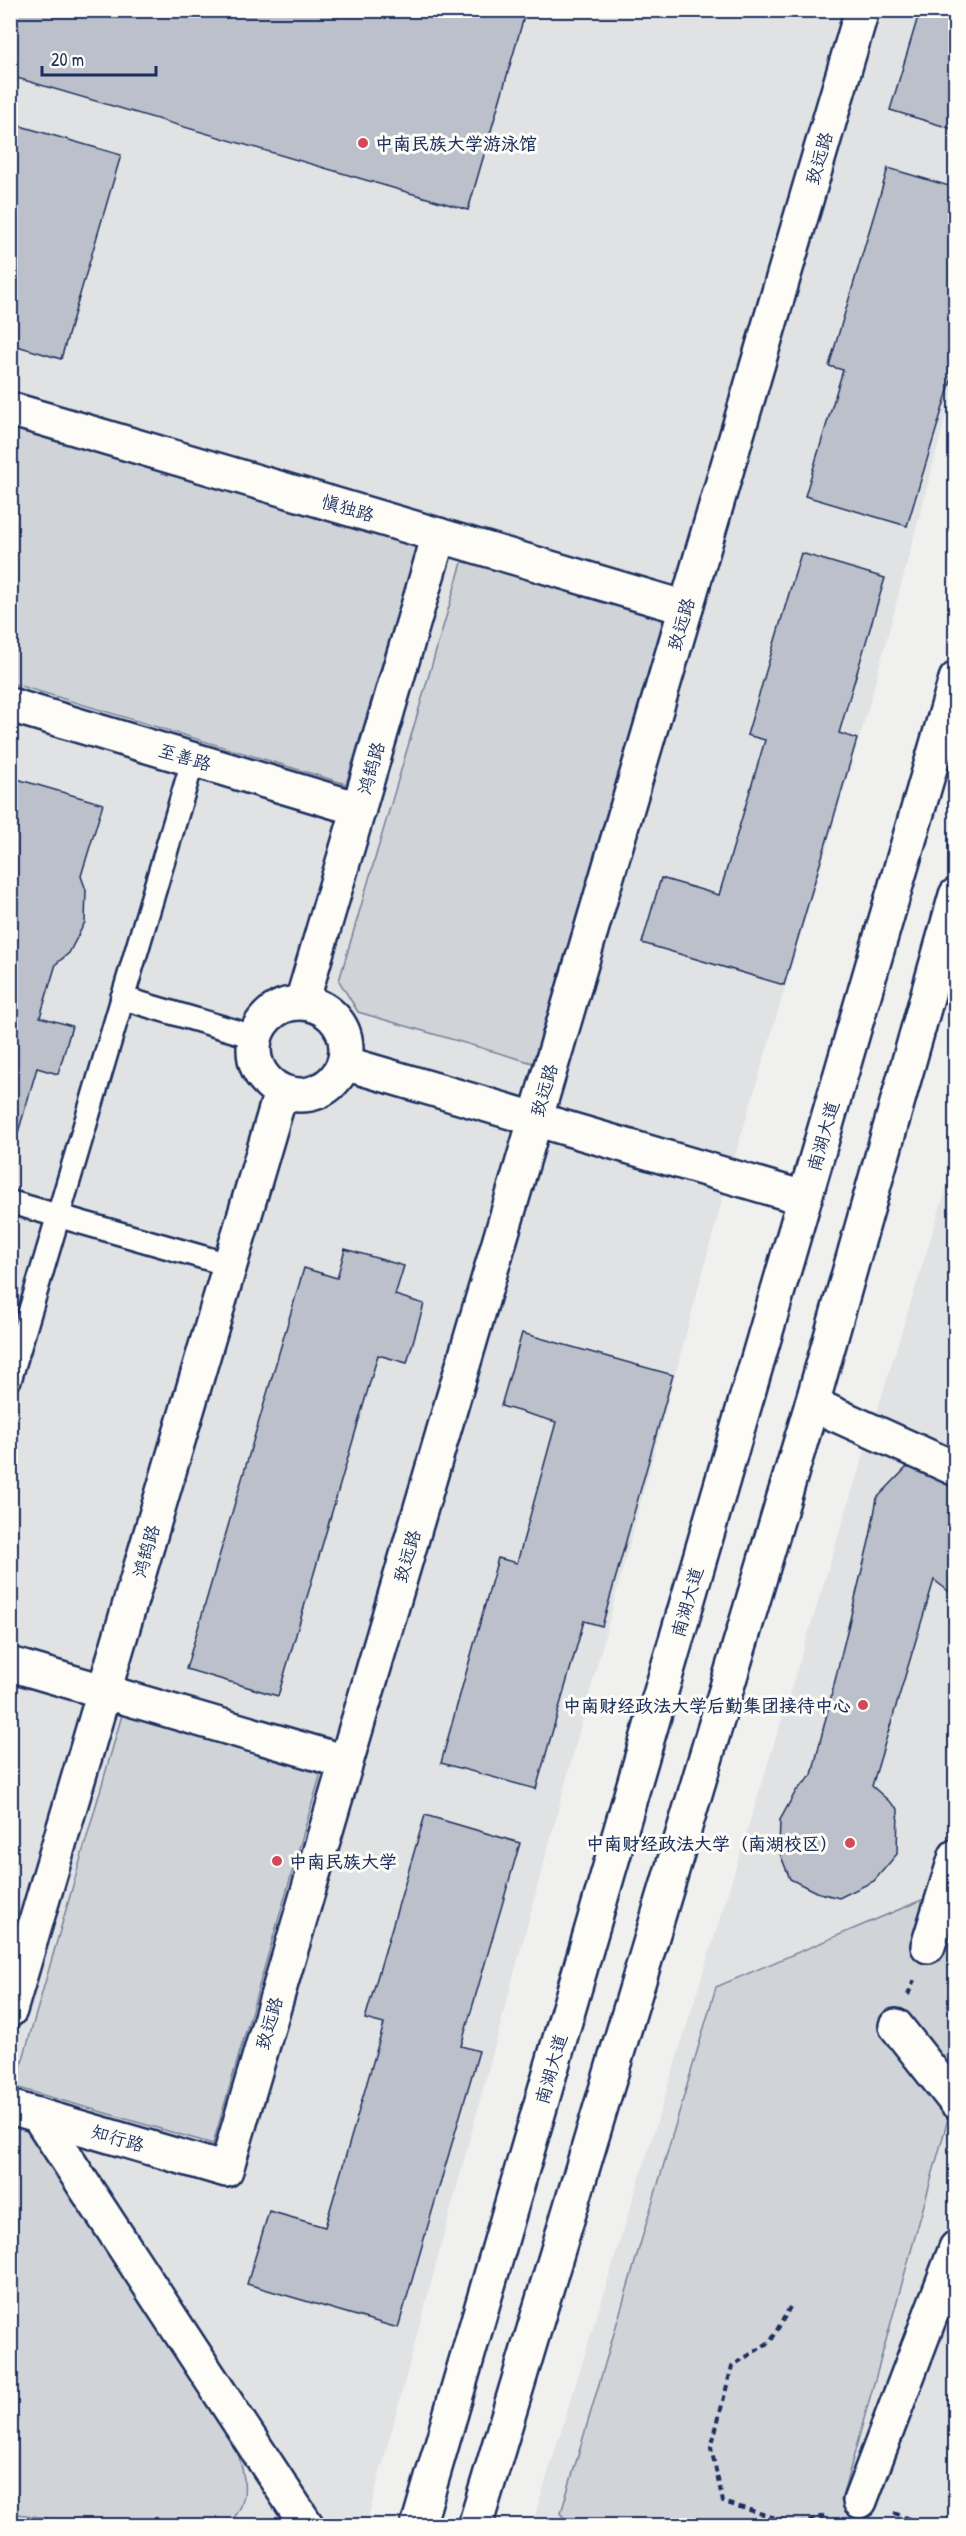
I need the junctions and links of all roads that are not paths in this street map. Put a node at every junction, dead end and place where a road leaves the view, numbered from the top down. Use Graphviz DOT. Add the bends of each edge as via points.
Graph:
graph roads {
  1 [pos="862,10"];
  2 [pos="10,409"];
  3 [pos="439,535"];
  4 [pos="686,608"];
  5 [pos="956,679"];
  6 [pos="10,705"];
  7 [pos="193,760"];
  8 [pos="359,809"];
  9 [pos="956,896"];
  10 [pos="122,998"];
  11 [pos="302,1002"];
  12 [pos="255,1037"];
  13 [pos="344,1063"];
  14 [pos="281,1092"];
  15 [pos="536,1119"];
  16 [pos="804,1198"];
  17 [pos="10,1202"];
  18 [pos="59,1216"];
  19 [pos="230,1265"];
  20 [pos="10,1379"];
  21 [pos="812,1404"];
  22 [pos="956,1469"];
  23 [pos="10,1664"];
  24 [pos="104,1691"];
  25 [pos="346,1762"];
  26 [pos="956,1856"];
  27 [pos="928,1946"];
  28 [pos="10,2010"];
  29 [pos="896,2026"];
  30 [pos="956,2102"];
  31 [pos="24,2111"];
  32 [pos="226,2170"];
  33 [pos="956,2248"];
  34 [pos="860,2501"];
  35 [pos="307,2526"];
  36 [pos="418,2526"];
  37 [pos="475,2526"];
  1 -- 4 [label="street, 致远路"];
  2 -- 3 [label="street, 慎独路"];
  3 -- 4 [label="street, 慎独路"];
  3 -- 8 [label="street, 鸿鹄路"];
  4 -- 15 [label="street, 致远路"];
  5 -- 16 [label="street, 南湖大道"];
  6 -- 7 [label="street, 至善路"];
  7 -- 8 [label="street, 至善路"];
  7 -- 10 [label="lane"];
  8 -- 11 [label="street, 鸿鹄路"];
  9 -- 21 [label="street"];
  10 -- 12 [label="lane"];
  10 -- 18 [label="lane"];
  11 -- 12 [label="street" via="273,1011 261,1023"];
  11 -- 13 [label="street" via="319,1006 342,1029 346,1044"];
  12 -- 14 [label="street" via="253,1054 258,1070 267,1083"];
  13 -- 14 [label="street" via="327,1087 312,1094 296,1096"];
  13 -- 15 [label="street"];
  14 -- 19 [label="street, 鸿鹄路"];
  15 -- 16 [label="street"];
  15 -- 25 [label="street, 致远路"];
  16 -- 36 [label="street, 南湖大道"];
  17 -- 18 [label="lane"];
  18 -- 19 [label="lane"];
  18 -- 20 [label="lane"];
  19 -- 24 [label="street, 鸿鹄路"];
  21 -- 22 [label="street"];
  21 -- 37 [label="street"];
  23 -- 24 [label="street"];
  24 -- 25 [label="street"];
  24 -- 28 [label="street, 鸿鹄路"];
  25 -- 32 [label="street, 致远路"];
  26 -- 27 [label="street"];
  29 -- 30 [label="street"];
  31 -- 32 [label="street, 知行路"];
  31 -- 35 [label="street"];
  33 -- 34 [label="street"];
}
